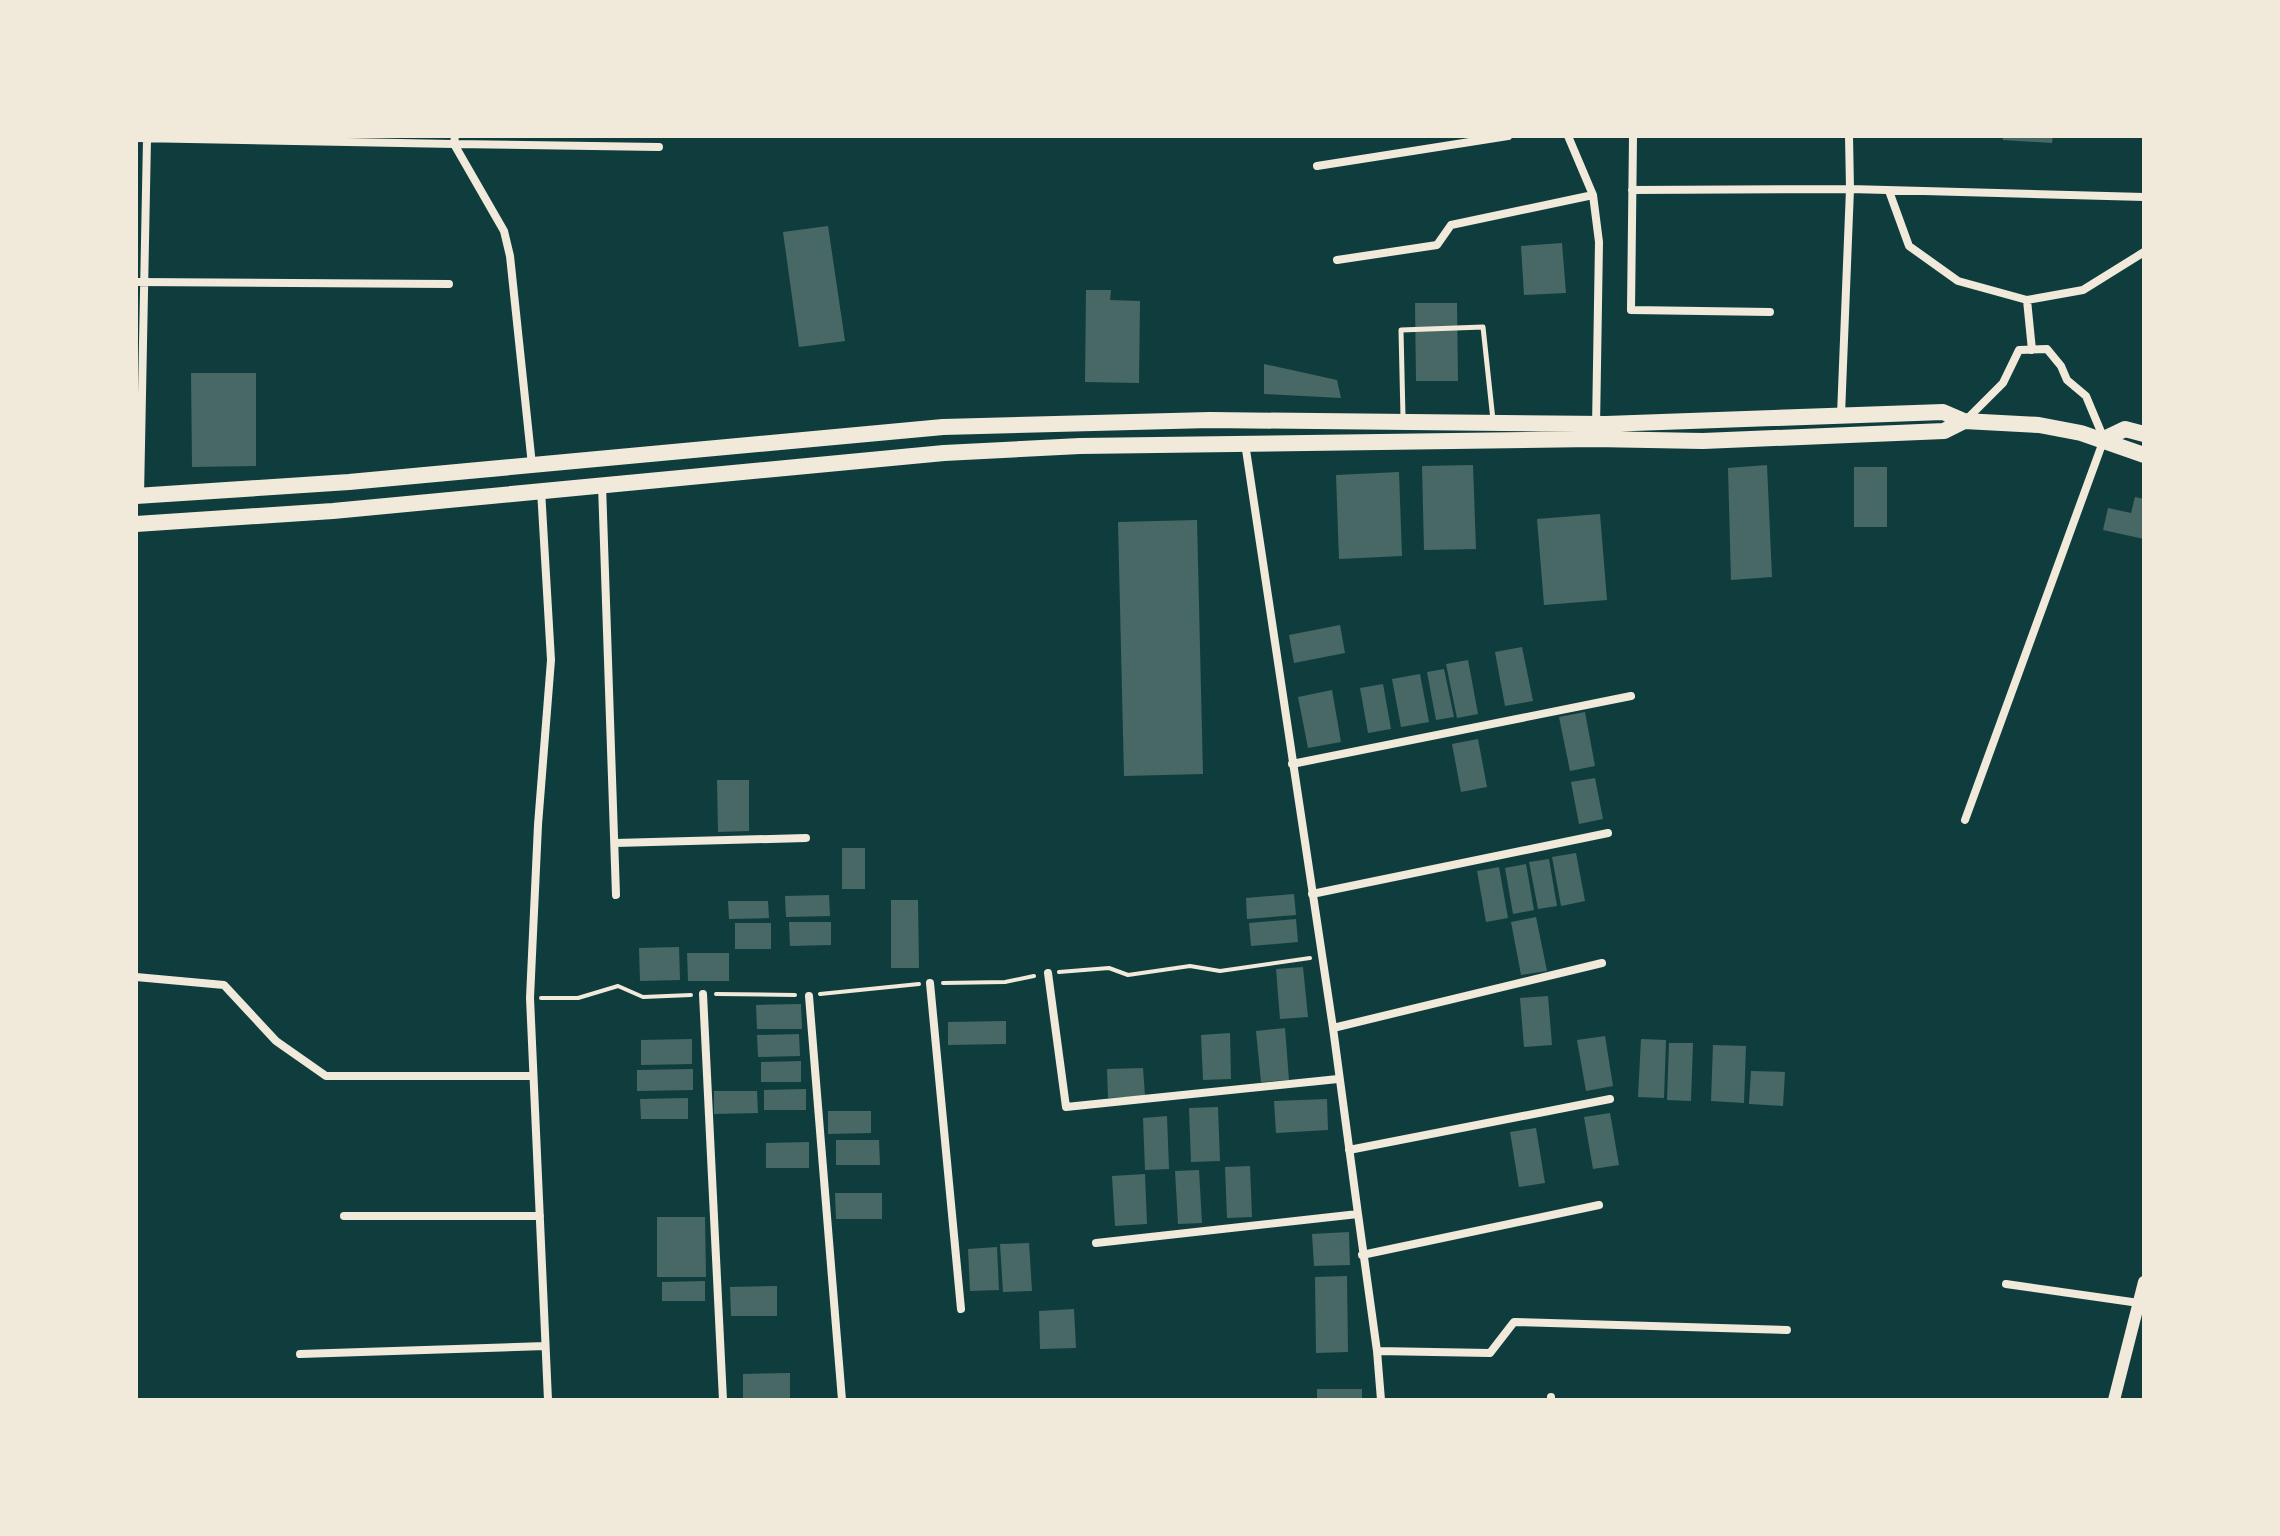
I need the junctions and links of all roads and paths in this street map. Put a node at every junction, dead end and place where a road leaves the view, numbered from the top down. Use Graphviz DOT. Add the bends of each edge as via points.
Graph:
graph roads {
  1 [pos="1508,136"];
  2 [pos="1568,136"];
  3 [pos="1849,136"];
  4 [pos="1633,137"];
  5 [pos="136,138"];
  6 [pos="159,138"];
  7 [pos="147,139"];
  8 [pos="454,140"];
  9 [pos="659,147"];
  10 [pos="1317,166"];
  11 [pos="1850,189"];
  12 [pos="1632,190"];
  13 [pos="1889,191"];
  14 [pos="1593,195"];
  15 [pos="2144,197"];
  16 [pos="2144,252"];
  17 [pos="1337,260"];
  18 [pos="140,282"];
  19 [pos="449,284"];
  20 [pos="2027,300"];
  21 [pos="1770,312"];
  22 [pos="2032,350"];
  23 [pos="1841,416"];
  24 [pos="1964,421"];
  25 [pos="1403,422"];
  26 [pos="1493,423"];
  27 [pos="1596,432"];
  28 [pos="2144,434"];
  29 [pos="2104,439"];
  30 [pos="1245,442"];
  31 [pos="2144,455"];
  32 [pos="532,465"];
  33 [pos="602,485"];
  34 [pos="541,490"];
  35 [pos="138,496"];
  36 [pos="136,524"];
  37 [pos="1631,696"];
  38 [pos="1292,764"];
  39 [pos="1965,820"];
  40 [pos="1608,833"];
  41 [pos="806,838"];
  42 [pos="615,843"];
  43 [pos="1312,894"];
  44 [pos="616,895"];
  45 [pos="1602,963"];
  46 [pos="1048,973"];
  47 [pos="136,977"];
  48 [pos="930,983"];
  49 [pos="703,994"];
  50 [pos="809,996"];
  51 [pos="1333,1028"];
  52 [pos="533,1076"];
  53 [pos="1338,1079"];
  54 [pos="1610,1099"];
  55 [pos="1349,1150"];
  56 [pos="1599,1205"];
  57 [pos="1358,1214"];
  58 [pos="344,1216"];
  59 [pos="540,1216"];
  60 [pos="1096,1243"];
  61 [pos="1362,1255"];
  62 [pos="2144,1282"];
  63 [pos="2006,1284"];
  64 [pos="2139,1303"];
  65 [pos="961,1309"];
  66 [pos="1787,1330"];
  67 [pos="545,1346"];
  68 [pos="1377,1351"];
  69 [pos="300,1354"];
  70 [pos="548,1400"];
  71 [pos="723,1400"];
  72 [pos="842,1400"];
  73 [pos="1381,1400"];
  74 [pos="2114,1400"];
  1 -- 10 [label="street"];
  2 -- 14 [label="street"];
  3 -- 11 [label="street"];
  4 -- 12 [label="street"];
  5 -- 7 [label="street"];
  6 -- 7 [label="street"];
  6 -- 8 [label="street"];
  7 -- 18 [label="street"];
  8 -- 9 [label="street"];
  8 -- 32 [label="street" via="504,231"];
  11 -- 12 [label="street"];
  11 -- 13 [label="street"];
  11 -- 23 [label="street"];
  12 -- 21 [label="street" via="1631,310"];
  13 -- 15 [label="street"];
  13 -- 20 [label="street" via="1909,246 1958,281"];
  14 -- 17 [label="street" via="1451,225 1437,245"];
  14 -- 27 [label="street" via="1599,242"];
  16 -- 20 [label="street" via="2083,290"];
  18 -- 19 [label="street"];
  18 -- 35 [label="street"];
  20 -- 22 [label="street"];
  22 -- 24 [label="street" via="2019,350 2003,383"];
  22 -- 29 [label="street" via="2047,349 2067,380 2086,396"];
  23 -- 24 [label="main road" via="1943,412"];
  23 -- 27 [label="main road"];
  24 -- 27 [label="main road" via="1944,431 1703,441"];
  24 -- 29 [label="main road" via="2039,425"];
  25 -- 26 [label="main road"];
  25 -- 26 [label="lane" via="1401,330 1483,327"];
  25 -- 32 [label="main road" via="1210,420 943,427"];
  26 -- 27 [label="main road"];
  27 -- 30 [label="main road"];
  28 -- 29 [label="main road" via="2125,429"];
  29 -- 31 [label="main road"];
  29 -- 39 [label="street"];
  30 -- 33 [label="main road" via="944,453"];
  30 -- 38 [label="street"];
  32 -- 35 [label="main road"];
  33 -- 34 [label="main road"];
  33 -- 42 [label="street"];
  34 -- 36 [label="main road"];
  34 -- 52 [label="street" via="551,660 531,982"];
  37 -- 38 [label="street"];
  38 -- 43 [label="street"];
  40 -- 43 [label="street"];
  41 -- 42 [label="street"];
  42 -- 44 [label="street"];
  43 -- 51 [label="street"];
  45 -- 51 [label="street"];
  46 -- 53 [label="street" via="1066,1107"];
  47 -- 52 [label="street" via="224,985 276,1041 326,1076"];
  48 -- 65 [label="street"];
  49 -- 71 [label="street"];
  50 -- 72 [label="street"];
  51 -- 53 [label="street"];
  52 -- 59 [label="street"];
  53 -- 55 [label="street"];
  54 -- 55 [label="street"];
  55 -- 57 [label="street"];
  56 -- 61 [label="street"];
  57 -- 60 [label="street"];
  57 -- 61 [label="street"];
  58 -- 59 [label="street"];
  59 -- 67 [label="street"];
  61 -- 68 [label="street"];
  62 -- 64 [label="street"];
  63 -- 64 [label="street"];
  64 -- 74 [label="street"];
  66 -- 68 [label="street" via="1514,1322 1490,1353"];
  67 -- 69 [label="street"];
  67 -- 70 [label="street"];
  68 -- 73 [label="street"];
}
